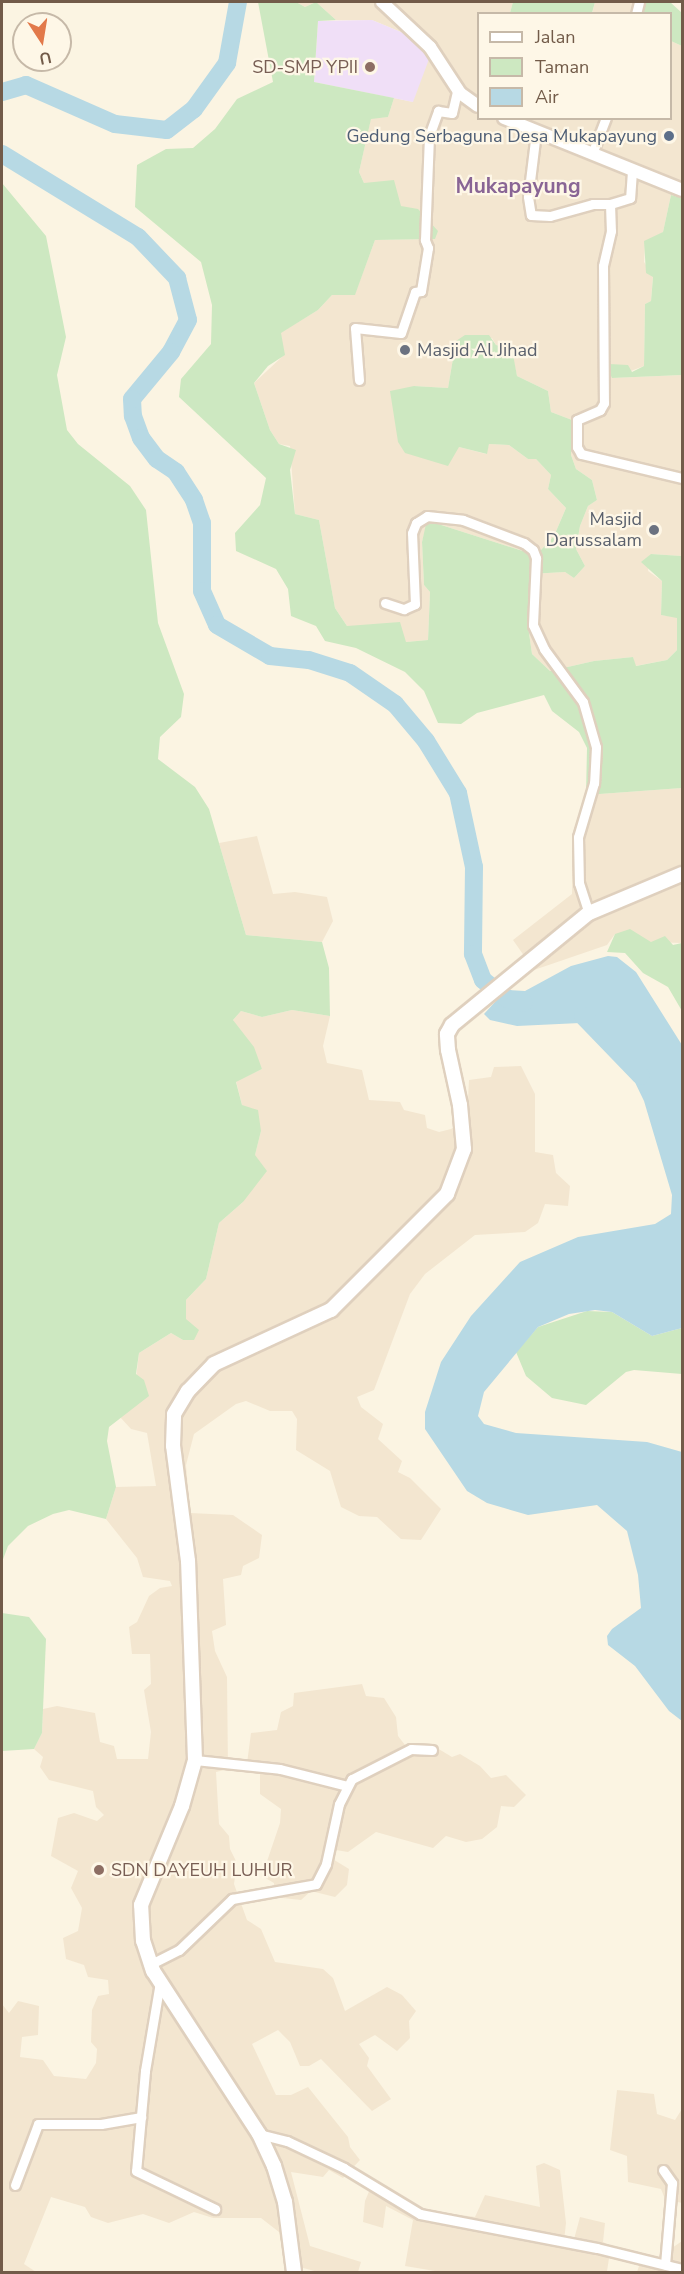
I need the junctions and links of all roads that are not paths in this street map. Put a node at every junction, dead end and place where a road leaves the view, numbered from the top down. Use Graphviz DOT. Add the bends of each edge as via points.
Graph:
graph roads {
  1 [pos="382,2"];
  2 [pos="458,88"];
  3 [pos="477,105"];
  4 [pos="509,120"];
  5 [pos="605,120"];
  6 [pos="536,132"];
  7 [pos="592,154"];
  8 [pos="632,171"];
  9 [pos="682,190"];
  10 [pos="610,204"];
  11 [pos="359,380"];
  12 [pos="682,478"];
  13 [pos="385,603"];
  14 [pos="682,874"];
  15 [pos="589,913"];
  16 [pos="432,1750"];
  17 [pos="195,1760"];
  18 [pos="347,1786"];
  19 [pos="151,1964"];
  20 [pos="160,1982"];
  21 [pos="141,2117"];
  22 [pos="259,2134"];
  23 [pos="663,2170"];
  24 [pos="15,2185"];
  25 [pos="215,2209"];
  26 [pos="666,2265"];
  27 [pos="682,2269"];
  28 [pos="294,2272"];
  1 -- 2 [label="street" via="430,47"];
  2 -- 3 [label="street"];
  2 -- 11 [label="street" via="452,113 438,111 429,136 425,240 428,248 421,291 415,292 400,333 355,328"];
  4 -- 6 [label="street"];
  5 -- 7 [label="street"];
  6 -- 7 [label="street"];
  6 -- 10 [label="street" via="528,197 531,215 550,216 593,204"];
  7 -- 8 [label="street"];
  8 -- 9 [label="street"];
  8 -- 10 [label="street" via="630,198"];
  10 -- 12 [label="street" via="611,231 603,266 604,403 600,410 577,420 577,447 581,454"];
  13 -- 15 [label="street" via="404,609 416,604 412,533 416,523 427,516 463,520 533,550 536,558 532,625 544,649 583,702 596,747 594,783 578,837 579,884"];
  14 -- 15 [label="main road"];
  15 -- 17 [label="main road" via="465,1014 447,1034 464,1149 447,1194 331,1310 214,1364 188,1390 174,1414 173,1446 188,1561"];
  16 -- 18 [label="street" via="411,1749 359,1774"];
  17 -- 18 [label="street" via="280,1769"];
  17 -- 19 [label="main road" via="182,1806 141,1905 143,1941"];
  18 -- 19 [label="street" via="326,1864 316,1884 232,1899 179,1950"];
  19 -- 20 [label="main road"];
  20 -- 21 [label="street"];
  20 -- 22 [label="main road"];
  21 -- 24 [label="street" via="101,2124 38,2124"];
  21 -- 25 [label="street" via="136,2171"];
  22 -- 26 [label="street" via="287,2141 344,2168 420,2214"];
  22 -- 28 [label="main road" via="285,2202"];
  23 -- 26 [label="street" via="672,2183"];
  26 -- 27 [label="street"];
}
